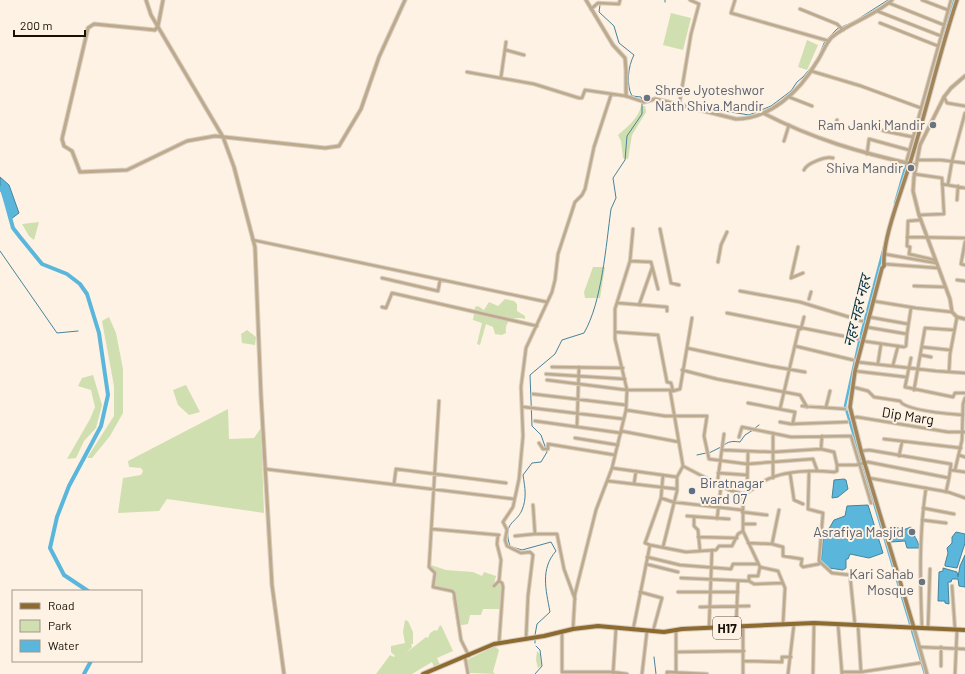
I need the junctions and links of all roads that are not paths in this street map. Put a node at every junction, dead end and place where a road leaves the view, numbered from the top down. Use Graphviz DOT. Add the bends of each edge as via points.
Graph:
graph roads {
  1 [pos="146,0"];
  2 [pos="163,0"];
  3 [pos="405,0"];
  4 [pos="586,0"];
  5 [pos="620,0"];
  6 [pos="690,0"];
  7 [pos="735,0"];
  8 [pos="892,0"];
  9 [pos="922,0"];
  10 [pos="951,0"];
  11 [pos="957,0"];
  12 [pos="889,3"];
  13 [pos="800,8"];
  14 [pos="591,9"];
  15 [pos="948,10"];
  16 [pos="877,11"];
  17 [pos="880,23"];
  18 [pos="944,25"];
  19 [pos="158,26"];
  20 [pos="843,30"];
  21 [pos="941,36"];
  22 [pos="829,41"];
  23 [pos="506,42"];
  24 [pos="938,46"];
  25 [pos="506,50"];
  26 [pos="524,55"];
  27 [pos="811,71"];
  28 [pos="467,72"];
  29 [pos="965,76"];
  30 [pos="501,77"];
  31 [pos="611,95"];
  32 [pos="626,96"];
  33 [pos="789,97"];
  34 [pos="944,98"];
  35 [pos="642,102"];
  36 [pos="946,103"];
  37 [pos="679,106"];
  38 [pos="812,106"];
  39 [pos="940,106"];
  40 [pos="965,106"];
  41 [pos="921,108"];
  42 [pos="763,112"];
  43 [pos="965,113"];
  44 [pos="837,120"];
  45 [pos="917,122"];
  46 [pos="921,124"];
  47 [pos="789,125"];
  48 [pos="871,126"];
  49 [pos="930,128"];
  50 [pos="834,129"];
  51 [pos="223,137"];
  52 [pos="913,137"];
  53 [pos="784,141"];
  54 [pos="909,150"];
  55 [pos="867,154"];
  56 [pos="834,158"];
  57 [pos="917,160"];
  58 [pos="952,161"];
  59 [pos="908,163"];
  60 [pos="965,163"];
  61 [pos="916,165"];
  62 [pos="804,170"];
  63 [pos="914,174"];
  64 [pos="942,184"];
  65 [pos="948,184"];
  66 [pos="958,186"];
  67 [pos="965,188"];
  68 [pos="956,200"];
  69 [pos="919,215"];
  70 [pos="921,220"];
  71 [pos="633,229"];
  72 [pos="660,229"];
  73 [pos="726,232"];
  74 [pos="907,237"];
  75 [pos="927,238"];
  76 [pos="965,238"];
  77 [pos="253,240"];
  78 [pos="965,242"];
  79 [pos="798,247"];
  80 [pos="884,254"];
  81 [pos="630,261"];
  82 [pos="936,261"];
  83 [pos="718,262"];
  84 [pos="884,264"];
  85 [pos="965,265"];
  86 [pos="652,266"];
  87 [pos="938,268"];
  88 [pos="803,273"];
  89 [pos="382,278"];
  90 [pos="440,280"];
  91 [pos="958,280"];
  92 [pos="965,281"];
  93 [pos="679,285"];
  94 [pos="914,286"];
  95 [pos="945,287"];
  96 [pos="658,289"];
  97 [pos="740,291"];
  98 [pos="811,292"];
  99 [pos="809,299"];
  100 [pos="873,301"];
  101 [pos="547,302"];
  102 [pos="618,303"];
  103 [pos="639,305"];
  104 [pos="382,307"];
  105 [pos="911,308"];
  106 [pos="667,311"];
  107 [pos="952,312"];
  108 [pos="727,313"];
  109 [pos="804,317"];
  110 [pos="868,317"];
  111 [pos="957,317"];
  112 [pos="692,318"];
  113 [pos="965,318"];
  114 [pos="862,321"];
  115 [pos="908,324"];
  116 [pos="537,326"];
  117 [pos="866,327"];
  118 [pos="800,329"];
  119 [pos="954,330"];
  120 [pos="615,332"];
  121 [pos="907,334"];
  122 [pos="858,339"];
  123 [pos="862,341"];
  124 [pos="881,344"];
  125 [pos="795,346"];
  126 [pos="898,346"];
  127 [pos="922,347"];
  128 [pos="687,348"];
  129 [pos="950,350"];
  130 [pos="921,355"];
  131 [pos="931,357"];
  132 [pos="911,358"];
  133 [pos="855,360"];
  134 [pos="878,364"];
  135 [pos="893,365"];
  136 [pos="552,367"];
  137 [pos="579,367"];
  138 [pos="909,367"];
  139 [pos="623,368"];
  140 [pos="919,369"];
  141 [pos="682,370"];
  142 [pos="789,370"];
  143 [pos="855,371"];
  144 [pos="805,372"];
  145 [pos="949,372"];
  146 [pos="965,373"];
  147 [pos="546,374"];
  148 [pos="580,376"];
  149 [pos="906,377"];
  150 [pos="625,379"];
  151 [pos="547,380"];
  152 [pos="579,384"];
  153 [pos="852,386"];
  154 [pos="628,390"];
  155 [pos="914,390"];
  156 [pos="672,391"];
  157 [pos="783,391"];
  158 [pos="830,391"];
  159 [pos="965,393"];
  160 [pos="533,394"];
  161 [pos="965,398"];
  162 [pos="578,399"];
  163 [pos="439,401"];
  164 [pos="748,403"];
  165 [pos="626,405"];
  166 [pos="802,406"];
  167 [pos="524,407"];
  168 [pos="807,407"];
  169 [pos="826,408"];
  170 [pos="780,409"];
  171 [pos="845,409"];
  172 [pos="626,410"];
  173 [pos="578,413"];
  174 [pos="963,415"];
  175 [pos="674,416"];
  176 [pos="852,418"];
  177 [pos="624,419"];
  178 [pos="964,420"];
  179 [pos="535,421"];
  180 [pos="780,422"];
  181 [pos="793,422"];
  182 [pos="847,422"];
  183 [pos="577,426"];
  184 [pos="621,432"];
  185 [pos="964,432"];
  186 [pos="773,433"];
  187 [pos="724,434"];
  188 [pos="822,436"];
  189 [pos="739,437"];
  190 [pos="575,438"];
  191 [pos="884,439"];
  192 [pos="679,442"];
  193 [pos="902,442"];
  194 [pos="538,443"];
  195 [pos="618,445"];
  196 [pos="961,448"];
  197 [pos="821,449"];
  198 [pos="723,450"];
  199 [pos="860,451"];
  200 [pos="748,452"];
  201 [pos="773,452"];
  202 [pos="615,455"];
  203 [pos="959,455"];
  204 [pos="899,456"];
  205 [pos="965,457"];
  206 [pos="721,461"];
  207 [pos="773,463"];
  208 [pos="747,464"];
  209 [pos="862,464"];
  210 [pos="837,465"];
  211 [pos="683,466"];
  212 [pos="612,468"];
  213 [pos="265,469"];
  214 [pos="817,470"];
  215 [pos="951,470"];
  216 [pos="955,470"];
  217 [pos="636,471"];
  218 [pos="809,471"];
  219 [pos="965,472"];
  220 [pos="718,473"];
  221 [pos="790,473"];
  222 [pos="435,474"];
  223 [pos="662,475"];
  224 [pos="747,475"];
  225 [pos="677,477"];
  226 [pos="773,478"];
  227 [pos="868,478"];
  228 [pos="949,478"];
  229 [pos="608,481"];
  230 [pos="506,483"];
  231 [pos="394,484"];
  232 [pos="634,484"];
  233 [pos="717,484"];
  234 [pos="721,486"];
  235 [pos="662,488"];
  236 [pos="926,488"];
  237 [pos="434,489"];
  238 [pos="677,489"];
  239 [pos="946,492"];
  240 [pos="747,493"];
  241 [pos="743,494"];
  242 [pos="660,498"];
  243 [pos="965,498"];
  244 [pos="514,499"];
  245 [pos="673,502"];
  246 [pos="870,503"];
  247 [pos="803,504"];
  248 [pos="533,505"];
  249 [pos="718,508"];
  250 [pos="923,508"];
  251 [pos="778,510"];
  252 [pos="742,511"];
  253 [pos="954,514"];
  254 [pos="767,515"];
  255 [pos="686,516"];
  256 [pos="694,517"];
  257 [pos="717,519"];
  258 [pos="729,519"];
  259 [pos="922,520"];
  260 [pos="946,523"];
  261 [pos="743,524"];
  262 [pos="755,524"];
  263 [pos="432,528"];
  264 [pos="743,531"];
  265 [pos="535,534"];
  266 [pos="515,536"];
  267 [pos="698,537"];
  268 [pos="737,538"];
  269 [pos="748,543"];
  270 [pos="772,544"];
  271 [pos="650,545"];
  272 [pos="663,548"];
  273 [pos="712,550"];
  274 [pos="700,551"];
  275 [pos="647,557"];
  276 [pos="646,564"];
  277 [pos="757,564"];
  278 [pos="819,564"];
  279 [pos="711,567"];
  280 [pos="760,567"];
  281 [pos="930,569"];
  282 [pos="678,572"];
  283 [pos="681,578"];
  284 [pos="711,579"];
  285 [pos="498,581"];
  286 [pos="738,581"];
  287 [pos="749,581"];
  288 [pos="783,583"];
  289 [pos="494,586"];
  290 [pos="952,586"];
  291 [pos="640,592"];
  292 [pos="678,592"];
  293 [pos="738,592"];
  294 [pos="710,593"];
  295 [pos="575,600"];
  296 [pos="737,606"];
  297 [pos="749,606"];
  298 [pos="700,607"];
  299 [pos="710,607"];
  300 [pos="814,623"];
  301 [pos="783,624"];
  302 [pos="794,624"];
  303 [pos="838,624"];
  304 [pos="856,625"];
  305 [pos="616,628"];
  306 [pos="709,628"];
  307 [pos="736,628"];
  308 [pos="743,628"];
  309 [pos="914,628"];
  310 [pos="922,628"];
  311 [pos="928,628"];
  312 [pos="573,629"];
  313 [pos="633,630"];
  314 [pos="676,630"];
  315 [pos="956,630"];
  316 [pos="965,630"];
  317 [pos="647,631"];
  318 [pos="653,631"];
  319 [pos="562,632"];
  320 [pos="526,639"];
  321 [pos="498,643"];
  322 [pos="920,647"];
  323 [pos="941,647"];
  324 [pos="956,648"];
  325 [pos="965,648"];
  326 [pos="676,652"];
  327 [pos="744,652"];
  328 [pos="467,656"];
  329 [pos="791,657"];
  330 [pos="744,661"];
  331 [pos="920,663"];
  332 [pos="941,666"];
  333 [pos="676,672"];
  334 [pos="861,672"];
  335 [pos="613,673"];
  336 [pos="842,673"];
  337 [pos="284,674"];
  338 [pos="423,674"];
  339 [pos="468,674"];
  340 [pos="626,674"];
  341 [pos="642,674"];
  342 [pos="667,674"];
  343 [pos="707,674"];
  344 [pos="742,674"];
  345 [pos="788,674"];
  346 [pos="813,674"];
  347 [pos="927,674"];
  348 [pos="955,674"];
  1 -- 19 [label="street"];
  2 -- 19 [label="street"];
  3 -- 51 [label="street" via="379,57 360,109 339,146 325,148"];
  4 -- 14 [label="street"];
  5 -- 14 [label="street" via="619,4 598,3"];
  6 -- 37 [label="street" via="699,4 691,34"];
  7 -- 22 [label="street" via="731,13"];
  8 -- 12 [label="street"];
  9 -- 15 [label="street"];
  10 -- 15 [label="street"];
  11 -- 46 [label="main road"];
  12 -- 16 [label="street"];
  12 -- 18 [label="street"];
  13 -- 20 [label="street" via="837,24"];
  14 -- 32 [label="street" via="613,45 626,60"];
  15 -- 18 [label="street"];
  16 -- 20 [label="street"];
  16 -- 21 [label="street"];
  17 -- 24 [label="street"];
  18 -- 21 [label="street"];
  19 -- 51 [label="street"];
  19 -- 51 [label="street" via="152,30 94,24 88,28 62,139 64,146 72,151 80,172 127,170 187,140"];
  20 -- 22 [label="street"];
  21 -- 24 [label="street"];
  22 -- 27 [label="street"];
  23 -- 25 [label="street"];
  24 -- 41 [label="street"];
  25 -- 26 [label="street"];
  25 -- 30 [label="street"];
  27 -- 33 [label="street"];
  27 -- 41 [label="street"];
  28 -- 30 [label="street"];
  29 -- 34 [label="street"];
  30 -- 31 [label="street" via="579,98 582,98 585,90"];
  31 -- 32 [label="street"];
  31 -- 101 [label="street" via="594,147 585,189 576,202 558,254 555,280"];
  32 -- 35 [label="street"];
  33 -- 38 [label="street"];
  33 -- 42 [label="street"];
  34 -- 36 [label="street"];
  34 -- 39 [label="street"];
  35 -- 37 [label="street" via="655,99"];
  36 -- 39 [label="street"];
  36 -- 40 [label="street"];
  37 -- 42 [label="street" via="736,119 748,118"];
  39 -- 49 [label="street"];
  41 -- 45 [label="street"];
  42 -- 47 [label="street"];
  43 -- 58 [label="street"];
  44 -- 50 [label="street"];
  45 -- 46 [label="street"];
  45 -- 52 [label="street"];
  46 -- 49 [label="street"];
  46 -- 59 [label="main road"];
  47 -- 53 [label="street"];
  47 -- 55 [label="street"];
  48 -- 52 [label="street"];
  49 -- 57 [label="street" via="920,145"];
  51 -- 77 [label="street" via="234,167"];
  52 -- 54 [label="street"];
  54 -- 55 [label="street" via="869,140"];
  54 -- 59 [label="street"];
  55 -- 59 [label="street"];
  56 -- 62 [label="street" via="810,163"];
  57 -- 58 [label="street"];
  57 -- 61 [label="street"];
  58 -- 60 [label="street"];
  58 -- 65 [label="street"];
  59 -- 61 [label="street"];
  59 -- 80 [label="main road"];
  61 -- 63 [label="street"];
  63 -- 64 [label="street" via="942,178"];
  63 -- 69 [label="street" via="913,190"];
  64 -- 65 [label="street"];
  64 -- 69 [label="street" via="944,215"];
  65 -- 66 [label="street"];
  66 -- 67 [label="street"];
  66 -- 68 [label="street"];
  69 -- 70 [label="street"];
  70 -- 74 [label="street" via="908,220"];
  70 -- 75 [label="street"];
  71 -- 81 [label="street"];
  72 -- 93 [label="street" via="671,283"];
  73 -- 83 [label="street"];
  74 -- 75 [label="street"];
  74 -- 82 [label="street" via="909,254"];
  75 -- 76 [label="street"];
  75 -- 82 [label="street"];
  77 -- 90 [label="street"];
  77 -- 213 [label="street"];
  78 -- 85 [label="street" via="961,264"];
  79 -- 88 [label="street" via="791,278"];
  80 -- 82 [label="street"];
  80 -- 84 [label="main road"];
  81 -- 86 [label="street" via="651,262"];
  81 -- 102 [label="street"];
  82 -- 87 [label="street"];
  84 -- 87 [label="street"];
  84 -- 100 [label="main road"];
  86 -- 96 [label="street"];
  86 -- 103 [label="street"];
  87 -- 95 [label="street"];
  89 -- 90 [label="street" via="438,290"];
  90 -- 101 [label="street"];
  91 -- 92 [label="street"];
  94 -- 95 [label="street"];
  95 -- 107 [label="street"];
  97 -- 114 [label="street" via="800,302"];
  98 -- 99 [label="street"];
  100 -- 105 [label="street"];
  100 -- 110 [label="main road"];
  101 -- 116 [label="street"];
  102 -- 103 [label="street"];
  102 -- 120 [label="street"];
  103 -- 106 [label="street" via="666,307"];
  104 -- 116 [label="street" via="386,308 392,293"];
  105 -- 107 [label="street"];
  105 -- 115 [label="street"];
  107 -- 111 [label="street"];
  108 -- 118 [label="street"];
  109 -- 118 [label="street"];
  110 -- 115 [label="street"];
  110 -- 117 [label="main road"];
  111 -- 113 [label="street"];
  111 -- 119 [label="street"];
  112 -- 128 [label="street"];
  115 -- 121 [label="street"];
  116 -- 244 [label="street" via="526,348 523,368 523,447"];
  117 -- 121 [label="street"];
  117 -- 123 [label="main road"];
  118 -- 122 [label="street"];
  118 -- 125 [label="street"];
  119 -- 127 [label="street" via="926,327"];
  119 -- 129 [label="street"];
  120 -- 139 [label="street"];
  120 -- 156 [label="street" via="658,335 667,382 671,382"];
  121 -- 126 [label="street" via="906,347"];
  123 -- 124 [label="street"];
  123 -- 133 [label="main road"];
  124 -- 126 [label="street"];
  124 -- 134 [label="street"];
  125 -- 133 [label="street"];
  125 -- 142 [label="street"];
  126 -- 135 [label="street"];
  127 -- 129 [label="street"];
  127 -- 130 [label="street"];
  128 -- 141 [label="street"];
  128 -- 142 [label="street"];
  129 -- 145 [label="street"];
  130 -- 131 [label="street"];
  130 -- 140 [label="street"];
  132 -- 138 [label="street"];
  133 -- 134 [label="street"];
  133 -- 143 [label="main road"];
  134 -- 135 [label="street"];
  135 -- 138 [label="street"];
  136 -- 137 [label="street"];
  137 -- 139 [label="street"];
  137 -- 148 [label="street"];
  138 -- 140 [label="street"];
  138 -- 149 [label="street"];
  139 -- 150 [label="street"];
  140 -- 145 [label="street"];
  140 -- 155 [label="street"];
  141 -- 156 [label="street" via="680,388"];
  141 -- 157 [label="street"];
  142 -- 144 [label="street"];
  142 -- 157 [label="street"];
  143 -- 149 [label="street"];
  143 -- 153 [label="main road"];
  145 -- 146 [label="street"];
  147 -- 148 [label="street"];
  148 -- 150 [label="street"];
  148 -- 152 [label="street"];
  149 -- 155 [label="street" via="904,388"];
  150 -- 154 [label="street"];
  151 -- 152 [label="street"];
  152 -- 154 [label="street"];
  152 -- 162 [label="street"];
  153 -- 174 [label="street" via="868,391 874,397 900,401 903,405"];
  153 -- 176 [label="main road" via="849,401"];
  154 -- 156 [label="street"];
  154 -- 165 [label="street"];
  155 -- 159 [label="street" via="953,397 955,393"];
  156 -- 175 [label="street"];
  157 -- 168 [label="street" via="800,395"];
  157 -- 170 [label="street"];
  158 -- 169 [label="street"];
  160 -- 162 [label="street"];
  161 -- 174 [label="street"];
  162 -- 165 [label="street"];
  162 -- 173 [label="street"];
  163 -- 222 [label="street"];
  164 -- 170 [label="street"];
  165 -- 172 [label="street"];
  166 -- 168 [label="street"];
  167 -- 173 [label="street"];
  168 -- 169 [label="street"];
  169 -- 171 [label="street"];
  170 -- 181 [label="street" via="795,412"];
  172 -- 175 [label="street"];
  172 -- 177 [label="street"];
  173 -- 177 [label="street"];
  173 -- 183 [label="street"];
  174 -- 178 [label="street"];
  175 -- 192 [label="street"];
  175 -- 206 [label="street" via="707,416 704,436 709,459"];
  176 -- 185 [label="street, Dip Marg"];
  176 -- 199 [label="main road"];
  177 -- 184 [label="street"];
  178 -- 185 [label="street"];
  179 -- 183 [label="street"];
  180 -- 181 [label="street"];
  181 -- 182 [label="street"];
  183 -- 184 [label="street"];
  184 -- 192 [label="street"];
  184 -- 195 [label="street"];
  185 -- 196 [label="street"];
  186 -- 188 [label="street" via="791,437"];
  186 -- 189 [label="street" via="742,427"];
  186 -- 201 [label="street"];
  187 -- 198 [label="street"];
  188 -- 197 [label="street"];
  188 -- 209 [label="street" via="851,436"];
  190 -- 195 [label="street"];
  191 -- 193 [label="street"];
  192 -- 211 [label="street"];
  193 -- 196 [label="street"];
  193 -- 204 [label="street"];
  194 -- 202 [label="street" via="546,450 548,444"];
  195 -- 202 [label="street"];
  196 -- 203 [label="street"];
  197 -- 201 [label="street"];
  197 -- 210 [label="street" via="834,452"];
  198 -- 200 [label="street"];
  198 -- 206 [label="street"];
  199 -- 204 [label="street" via="869,450"];
  199 -- 209 [label="main road"];
  200 -- 201 [label="street"];
  200 -- 208 [label="street"];
  201 -- 207 [label="street"];
  202 -- 212 [label="street"];
  203 -- 205 [label="street"];
  203 -- 216 [label="street"];
  204 -- 215 [label="street" via="951,464"];
  206 -- 208 [label="street"];
  206 -- 220 [label="street"];
  207 -- 208 [label="street"];
  207 -- 214 [label="street" via="813,459"];
  207 -- 226 [label="street"];
  208 -- 224 [label="street"];
  209 -- 210 [label="street"];
  209 -- 227 [label="main road"];
  209 -- 228 [label="street"];
  209 -- 246 [label="street"];
  210 -- 214 [label="street" via="834,472"];
  211 -- 225 [label="street"];
  211 -- 233 [label="street"];
  212 -- 217 [label="street"];
  212 -- 229 [label="street"];
  213 -- 231 [label="street"];
  213 -- 337 [label="street" via="272,585"];
  214 -- 218 [label="street"];
  215 -- 216 [label="street"];
  215 -- 228 [label="street"];
  216 -- 219 [label="street"];
  217 -- 223 [label="street"];
  217 -- 232 [label="street"];
  218 -- 221 [label="street"];
  218 -- 278 [label="street" via="808,509 823,513 819,537"];
  220 -- 224 [label="street"];
  220 -- 233 [label="street"];
  221 -- 226 [label="street"];
  221 -- 247 [label="street" via="794,500"];
  222 -- 230 [label="street"];
  222 -- 231 [label="street" via="396,469"];
  222 -- 237 [label="street"];
  223 -- 225 [label="street"];
  223 -- 235 [label="street"];
  224 -- 240 [label="street"];
  225 -- 238 [label="street"];
  226 -- 240 [label="street"];
  227 -- 236 [label="street"];
  227 -- 309 [label="main road"];
  228 -- 239 [label="street"];
  229 -- 232 [label="street"];
  229 -- 295 [label="street" via="596,510"];
  231 -- 237 [label="street"];
  232 -- 235 [label="street"];
  233 -- 234 [label="street"];
  234 -- 241 [label="street"];
  234 -- 249 [label="street"];
  235 -- 238 [label="street"];
  235 -- 242 [label="street"];
  236 -- 239 [label="street"];
  236 -- 250 [label="street"];
  237 -- 244 [label="street"];
  237 -- 263 [label="street"];
  238 -- 245 [label="street"];
  239 -- 243 [label="street"];
  240 -- 241 [label="street"];
  241 -- 252 [label="street"];
  242 -- 245 [label="street"];
  242 -- 271 [label="street" via="645,543"];
  244 -- 320 [label="street" via="513,507 503,522 507,530 505,544 512,550 533,554"];
  245 -- 249 [label="street"];
  245 -- 272 [label="street"];
  248 -- 265 [label="street"];
  249 -- 252 [label="street"];
  249 -- 257 [label="street"];
  250 -- 253 [label="street"];
  250 -- 259 [label="street"];
  251 -- 270 [label="street"];
  252 -- 254 [label="street"];
  252 -- 261 [label="street"];
  255 -- 256 [label="street"];
  256 -- 257 [label="street"];
  256 -- 267 [label="street"];
  257 -- 258 [label="street"];
  259 -- 260 [label="street"];
  259 -- 310 [label="street"];
  261 -- 262 [label="street"];
  261 -- 264 [label="street"];
  263 -- 285 [label="street" via="498,535 497,544 501,560"];
  263 -- 328 [label="street" via="429,567 435,573 432,587 454,593 461,640"];
  264 -- 268 [label="street"];
  264 -- 269 [label="street"];
  265 -- 266 [label="street"];
  265 -- 295 [label="street" via="557,534 564,569"];
  267 -- 268 [label="street"];
  267 -- 274 [label="street"];
  268 -- 273 [label="street" via="732,546 719,546 717,550"];
  269 -- 270 [label="street"];
  269 -- 277 [label="street"];
  270 -- 278 [label="street" via="783,547 783,556 802,559 803,567"];
  271 -- 272 [label="street"];
  271 -- 275 [label="street"];
  272 -- 274 [label="street" via="686,552"];
  273 -- 274 [label="street"];
  273 -- 279 [label="street"];
  275 -- 276 [label="street"];
  275 -- 279 [label="street" via="680,565"];
  276 -- 282 [label="street"];
  276 -- 291 [label="street"];
  277 -- 279 [label="street" via="733,564 731,569"];
  277 -- 280 [label="street"];
  278 -- 304 [label="street" via="832,573 850,575"];
  279 -- 284 [label="street"];
  280 -- 287 [label="street" via="758,576 749,576"];
  280 -- 288 [label="street" via="778,571"];
  281 -- 311 [label="street"];
  283 -- 284 [label="street"];
  284 -- 286 [label="street"];
  284 -- 294 [label="street"];
  285 -- 289 [label="street"];
  285 -- 321 [label="street" via="503,587"];
  286 -- 287 [label="street"];
  286 -- 293 [label="street"];
  287 -- 288 [label="street" via="754,584"];
  288 -- 301 [label="street"];
  290 -- 315 [label="street"];
  291 -- 313 [label="street"];
  291 -- 318 [label="street" via="662,598"];
  292 -- 294 [label="street"];
  293 -- 294 [label="street"];
  293 -- 296 [label="street"];
  294 -- 299 [label="street"];
  295 -- 312 [label="street"];
  296 -- 297 [label="street"];
  296 -- 299 [label="street"];
  296 -- 307 [label="street"];
  298 -- 299 [label="street"];
  299 -- 306 [label="street"];
  300 -- 302 [label="main road, H17"];
  300 -- 303 [label="main road, H17"];
  300 -- 346 [label="street"];
  301 -- 302 [label="main road, H17"];
  301 -- 308 [label="main road, H17"];
  302 -- 329 [label="street"];
  303 -- 304 [label="main road, H17"];
  303 -- 336 [label="street"];
  304 -- 309 [label="main road, H17"];
  304 -- 334 [label="street"];
  305 -- 312 [label="main road, H17" via="598,626"];
  305 -- 313 [label="main road, H17"];
  305 -- 335 [label="street"];
  306 -- 307 [label="main road, H17"];
  306 -- 314 [label="main road, H17"];
  307 -- 308 [label="main road, H17"];
  308 -- 327 [label="street"];
  309 -- 310 [label="main road, H17"];
  309 -- 322 [label="street"];
  310 -- 311 [label="main road, H17"];
  311 -- 315 [label="main road, H17"];
  312 -- 319 [label="main road, H17"];
  313 -- 317 [label="main road, H17"];
  314 -- 318 [label="main road, H17"];
  314 -- 326 [label="street"];
  315 -- 316 [label="main road, H17"];
  315 -- 324 [label="street"];
  317 -- 318 [label="main road, H17"];
  317 -- 341 [label="street"];
  319 -- 320 [label="main road, H17"];
  319 -- 335 [label="street" via="562,672"];
  320 -- 321 [label="main road, H17"];
  321 -- 328 [label="main road, H17"];
  322 -- 323 [label="street"];
  322 -- 347 [label="street"];
  323 -- 324 [label="street"];
  323 -- 332 [label="street"];
  324 -- 325 [label="street"];
  324 -- 348 [label="street"];
  326 -- 327 [label="street"];
  326 -- 333 [label="street"];
  327 -- 330 [label="street"];
  328 -- 338 [label="main road, H17"];
  328 -- 339 [label="street"];
  329 -- 330 [label="street" via="782,657 782,662"];
  329 -- 345 [label="street"];
  330 -- 344 [label="street"];
  331 -- 334 [label="street"];
  333 -- 342 [label="street"];
  333 -- 343 [label="street"];
  334 -- 336 [label="street"];
  335 -- 340 [label="street"];
}
